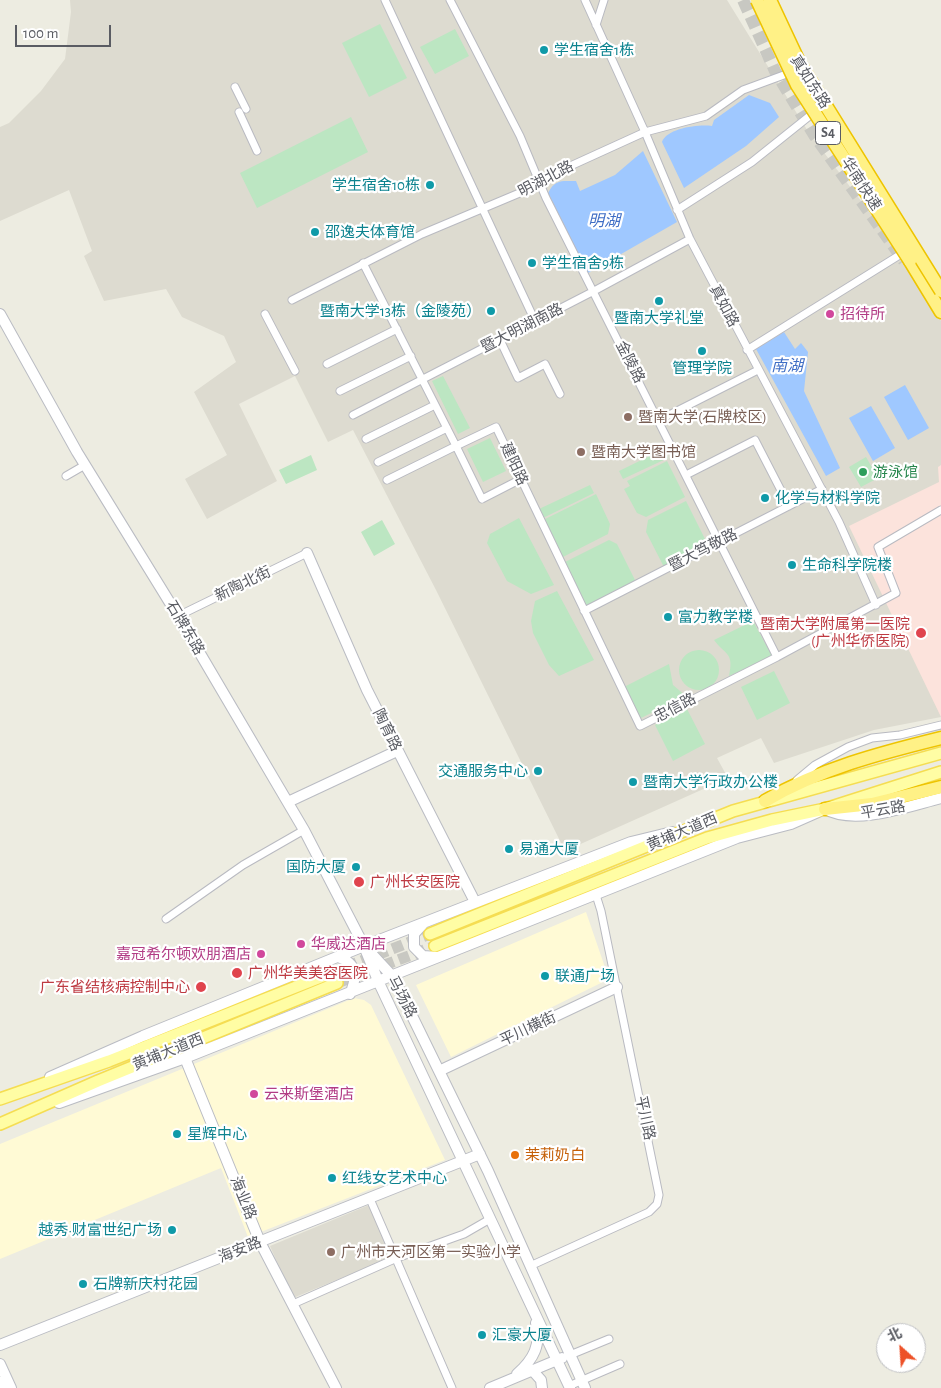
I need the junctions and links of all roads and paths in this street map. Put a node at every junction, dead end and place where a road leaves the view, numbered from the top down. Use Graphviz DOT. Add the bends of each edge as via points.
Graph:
graph roads {
  1 [pos="385,0"];
  2 [pos="450,0"];
  3 [pos="585,0"];
  4 [pos="604,0"];
  5 [pos="756,0"];
  6 [pos="770,0"];
  7 [pos="596,24"];
  8 [pos="802,68"];
  9 [pos="235,87"];
  10 [pos="824,104"];
  11 [pos="645,132"];
  12 [pos="257,150"];
  13 [pos="541,184"];
  14 [pos="483,210"];
  15 [pos="677,210"];
  16 [pos="690,239"];
  17 [pos="912,244"];
  18 [pos="363,263"];
  19 [pos="941,281"];
  20 [pos="594,291"];
  21 [pos="941,292"];
  22 [pos="292,300"];
  23 [pos="941,312"];
  24 [pos="0,314"];
  25 [pos="266,314"];
  26 [pos="535,321"];
  27 [pos="397,329"];
  28 [pos="500,340"];
  29 [pos="747,350"];
  30 [pos="411,356"];
  31 [pos="327,364"];
  32 [pos="758,370"];
  33 [pos="295,371"];
  34 [pos="422,379"];
  35 [pos="340,391"];
  36 [pos="560,394"];
  37 [pos="435,405"];
  38 [pos="353,415"];
  39 [pos="659,420"];
  40 [pos="447,428"];
  41 [pos="366,439"];
  42 [pos="456,446"];
  43 [pos="378,462"];
  44 [pos="85,465"];
  45 [pos="686,475"];
  46 [pos="66,476"];
  47 [pos="521,479"];
  48 [pos="387,480"];
  49 [pos="822,489"];
  50 [pos="789,506"];
  51 [pos="941,510"];
  52 [pos="719,542"];
  53 [pos="307,553"];
  54 [pos="876,605"];
  55 [pos="584,611"];
  56 [pos="178,616"];
  57 [pos="777,658"];
  58 [pos="941,725"];
  59 [pos="640,726"];
  60 [pos="941,738"];
  61 [pos="858,743"];
  62 [pos="397,751"];
  63 [pos="941,752"];
  64 [pos="861,760"];
  65 [pos="941,772"];
  66 [pos="941,787"];
  67 [pos="785,789"];
  68 [pos="941,798"];
  69 [pos="765,800"];
  70 [pos="288,802"];
  71 [pos="825,809"];
  72 [pos="694,826"];
  73 [pos="304,830"];
  74 [pos="596,895"];
  75 [pos="476,902"];
  76 [pos="166,920"];
  77 [pos="426,922"];
  78 [pos="430,934"];
  79 [pos="364,946"];
  80 [pos="435,946"];
  81 [pos="443,956"];
  82 [pos="338,957"];
  83 [pos="393,977"];
  84 [pos="379,983"];
  85 [pos="617,987"];
  86 [pos="350,994"];
  87 [pos="185,1058"];
  88 [pos="440,1071"];
  89 [pos="18,1092"];
  90 [pos="0,1099"];
  91 [pos="25,1114"];
  92 [pos="0,1124"];
  93 [pos="480,1154"];
  94 [pos="464,1161"];
  95 [pos="491,1178"];
  96 [pos="475,1184"];
  97 [pos="370,1199"];
  98 [pos="490,1219"];
  99 [pos="260,1242"];
  100 [pos="397,1258"];
  101 [pos="530,1266"];
  102 [pos="293,1304"];
  103 [pos="534,1315"];
  104 [pos="555,1321"];
  105 [pos="541,1327"];
  106 [pos="609,1339"];
  107 [pos="0,1345"];
  108 [pos="570,1355"];
  109 [pos="558,1360"];
  110 [pos="0,1364"];
  111 [pos="620,1364"];
  112 [pos="532,1370"];
  113 [pos="510,1379"];
  114 [pos="0,1382"];
  115 [pos="583,1384"];
  116 [pos="568,1387"];
  117 [pos="3,1388"];
  118 [pos="11,1388"];
  119 [pos="336,1388"];
  120 [pos="452,1388"];
  121 [pos="490,1388"];
  122 [pos="542,1388"];
  1 -- 14 [label="street"];
  2 -- 13 [label="street, 金陵路"];
  3 -- 7 [label="street, 真如路"];
  4 -- 7 [label="street"];
  5 -- 8 [label="street, 真如东路"];
  5 -- 23 [label="highway, 华南快速 / S4, bridge" via="797,84"];
  6 -- 17 [label="highway, 华南快速 / S4, bridge" via="800,64"];
  7 -- 11 [label="street, 真如路"];
  8 -- 10 [label="street, 真如东路"];
  8 -- 11 [label="street, 明湖北路" via="743,90 706,116"];
  9 -- 12 [label="street"];
  10 -- 15 [label="street" via="752,162"];
  10 -- 17 [label="street, 真如东路"];
  11 -- 13 [label="street, 明湖北路" via="555,173"];
  11 -- 15 [label="street, 真如路"];
  13 -- 14 [label="street, 明湖北路"];
  13 -- 20 [label="street, 金陵路"];
  14 -- 18 [label="street, 明湖北路" via="422,234"];
  14 -- 26 [label="street"];
  15 -- 16 [label="street, 真如路"];
  16 -- 20 [label="street, 暨大明湖南路"];
  16 -- 29 [label="street, 真如路"];
  17 -- 19 [label="highway, bridge"];
  17 -- 21 [label="highway, 华南快速 / S4, bridge"];
  17 -- 29 [label="street"];
  18 -- 22 [label="street, 明湖北路"];
  18 -- 27 [label="street"];
  20 -- 26 [label="street, 暨大明湖南路"];
  20 -- 39 [label="street, 金陵路"];
  24 -- 44 [label="main road, 石牌东路"];
  25 -- 33 [label="street"];
  26 -- 28 [label="street, 暨大明湖南路"];
  27 -- 30 [label="street"];
  27 -- 31 [label="street"];
  28 -- 34 [label="street, 暨大明湖南路"];
  28 -- 36 [label="street" via="518,378 546,364"];
  29 -- 32 [label="street, 真如路"];
  30 -- 34 [label="street"];
  30 -- 35 [label="street"];
  32 -- 39 [label="street"];
  32 -- 49 [label="street, 真如路"];
  34 -- 37 [label="street"];
  34 -- 38 [label="street, 暨大明湖南路"];
  37 -- 40 [label="street"];
  37 -- 41 [label="street"];
  39 -- 45 [label="street, 金陵路"];
  40 -- 42 [label="street"];
  40 -- 43 [label="street"];
  42 -- 47 [label="street" via="482,499"];
  42 -- 47 [label="street, 建阳路" via="496,426"];
  42 -- 48 [label="street"];
  44 -- 46 [label="street"];
  44 -- 56 [label="main road, 石牌东路"];
  45 -- 50 [label="street" via="756,440"];
  45 -- 52 [label="street, 金陵路"];
  47 -- 55 [label="street, 建阳路"];
  49 -- 50 [label="street, 暨大笃敬路"];
  49 -- 54 [label="street, 真如路"];
  50 -- 52 [label="street, 暨大笃敬路"];
  51 -- 54 [label="street" via="878,547 896,593"];
  52 -- 55 [label="street, 暨大笃敬路"];
  52 -- 57 [label="street, 金陵路"];
  53 -- 56 [label="street, 新陶北街"];
  53 -- 62 [label="main road, 陶育路"];
  54 -- 57 [label="street"];
  55 -- 59 [label="street, 建阳路"];
  56 -- 70 [label="main road, 石牌东路"];
  57 -- 59 [label="street, 忠信路"];
  58 -- 61 [label="street"];
  60 -- 64 [label="highway"];
  61 -- 64 [label="street" via="853,751"];
  61 -- 67 [label="street" via="815,766"];
  62 -- 70 [label="main road"];
  62 -- 75 [label="main road, 陶育路"];
  63 -- 69 [label="main road, 黄埔大道西"];
  64 -- 67 [label="highway"];
  65 -- 71 [label="main road, 黄埔大道西"];
  66 -- 71 [label="highway" via="872,804"];
  67 -- 69 [label="highway"];
  68 -- 71 [label="main road, 平云路" via="861,815 837,815"];
  69 -- 72 [label="main road, 黄埔大道西"];
  70 -- 73 [label="main road, 石牌东路"];
  71 -- 74 [label="main road" via="791,824 717,846"];
  71 -- 80 [label="main road, 黄埔大道西" via="707,838"];
  72 -- 75 [label="main road" via="631,842"];
  72 -- 78 [label="main road, 黄埔大道西"];
  73 -- 76 [label="street" via="243,865"];
  73 -- 79 [label="main road, 石牌东路"];
  74 -- 81 [label="main road"];
  74 -- 85 [label="street, 平川路"];
  75 -- 77 [label="main road"];
  77 -- 79 [label="main road"];
  77 -- 81 [label="main road" via="414,934 414,947 423,956"];
  79 -- 82 [label="main road"];
  79 -- 83 [label="main road, 马场路"];
  79 -- 84 [label="main road, 马场路"];
  81 -- 83 [label="main road"];
  82 -- 86 [label="main road" via="349,962 355,973"];
  82 -- 89 [label="main road" via="136,1039"];
  83 -- 84 [label="main road"];
  83 -- 88 [label="main road, 马场路"];
  84 -- 86 [label="main road"];
  84 -- 94 [label="main road, 马场路"];
  85 -- 88 [label="main road, 平川横街"];
  85 -- 101 [label="street, 平川路" via="659,1183 657,1204 649,1212"];
  86 -- 87 [label="main road"];
  87 -- 91 [label="main road"];
  87 -- 99 [label="main road, 海业路"];
  88 -- 93 [label="main road, 马场路"];
  89 -- 90 [label="main road, 黄埔大道西"];
  89 -- 91 [label="main road, 黄埔大道西" via="334,978"];
  91 -- 92 [label="main road, 黄埔大道西"];
  93 -- 94 [label="main road, 海安路"];
  93 -- 95 [label="main road, 马场路"];
  94 -- 96 [label="main road, 马场路"];
  94 -- 97 [label="main road, 海安路"];
  95 -- 96 [label="main road"];
  95 -- 101 [label="main road, 马场路"];
  96 -- 98 [label="main road, 马场路"];
  97 -- 99 [label="main road, 海安路"];
  97 -- 100 [label="street"];
  98 -- 100 [label="street" via="464,1234"];
  98 -- 103 [label="main road, 马场路"];
  99 -- 102 [label="main road, 海业路"];
  99 -- 107 [label="main road, 海安路"];
  100 -- 102 [label="street"];
  100 -- 120 [label="street"];
  101 -- 104 [label="main road, 马场路"];
  102 -- 119 [label="main road, 海业路"];
  103 -- 105 [label="main road, 马场路"];
  103 -- 113 [label="main road" via="538,1332 535,1351 530,1362"];
  104 -- 105 [label="main road"];
  104 -- 108 [label="main road, 马场路"];
  105 -- 109 [label="main road, 马场路"];
  106 -- 108 [label="street"];
  108 -- 109 [label="main road"];
  108 -- 115 [label="main road, 马场路"];
  109 -- 112 [label="main road"];
  109 -- 116 [label="main road, 马场路"];
  110 -- 118 [label="main road"];
  111 -- 115 [label="street"];
  112 -- 113 [label="main road"];
  112 -- 122 [label="main road" via="541,1380"];
  113 -- 121 [label="main road"];
  114 -- 117 [label="main road"];
  115 -- 116 [label="street"];
}
